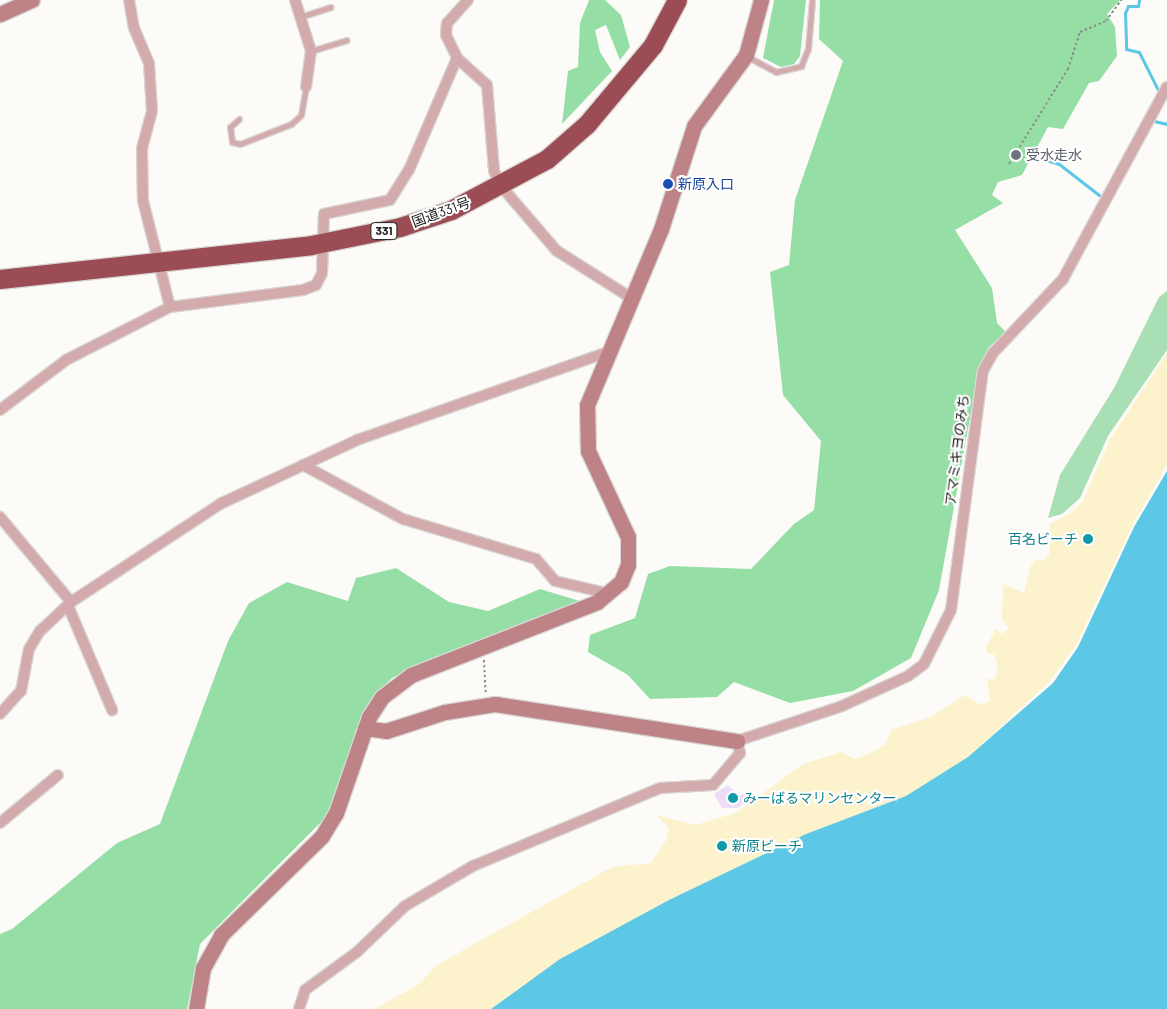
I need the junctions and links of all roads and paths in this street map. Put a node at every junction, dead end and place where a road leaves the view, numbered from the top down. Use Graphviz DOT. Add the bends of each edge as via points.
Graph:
graph roads {
  1 [pos="32,0"];
  2 [pos="129,0"];
  3 [pos="295,0"];
  4 [pos="468,0"];
  5 [pos="677,0"];
  6 [pos="761,0"];
  7 [pos="812,0"];
  8 [pos="1121,0"];
  9 [pos="330,7"];
  10 [pos="6,8"];
  11 [pos="300,17"];
  12 [pos="346,40"];
  13 [pos="311,51"];
  14 [pos="746,55"];
  15 [pos="457,58"];
  16 [pos="306,87"];
  17 [pos="1167,87"];
  18 [pos="238,119"];
  19 [pos="1009,164"];
  20 [pos="501,186"];
  21 [pos="322,243"];
  22 [pos="159,262"];
  23 [pos="0,280"];
  24 [pos="631,298"];
  25 [pos="170,307"];
  26 [pos="606,354"];
  27 [pos="0,410"];
  28 [pos="303,465"];
  29 [pos="0,517"];
  30 [pos="610,594"];
  31 [pos="70,605"];
  32 [pos="484,653"];
  33 [pos="486,705"];
  34 [pos="112,710"];
  35 [pos="0,714"];
  36 [pos="364,728"];
  37 [pos="737,741"];
  38 [pos="58,775"];
  39 [pos="2,817"];
  40 [pos="196,1009"];
  41 [pos="299,1009"];
  1 -- 10 [label="street"];
  2 -- 22 [label="street" via="134,28 149,64 152,111 142,149 142,189"];
  3 -- 11 [label="street"];
  4 -- 15 [label="street" via="447,23 447,42"];
  5 -- 20 [label="highway, 国道331号 / 331" via="621,89 547,159"];
  6 -- 14 [label="street"];
  7 -- 14 [label="lane" via="802,66 776,72"];
  8 -- 19 [label="path" via="1106,21 1080,32 1068,69"];
  9 -- 11 [label="lane"];
  11 -- 13 [label="street"];
  12 -- 13 [label="lane"];
  13 -- 16 [label="street"];
  14 -- 24 [label="street" via="694,126 661,229"];
  15 -- 20 [label="street" via="487,85 494,171"];
  15 -- 21 [label="street" via="409,170 390,200 324,214"];
  16 -- 18 [label="lane" via="301,115 291,124 240,144 232,142 230,128"];
  17 -- 37 [label="street, アマミキヨのみち" via="1059,286 993,353 983,371 952,604 932,654 908,676 842,706"];
  20 -- 21 [label="highway, 国道331号 / 331" via="426,219"];
  20 -- 24 [label="street" via="557,251"];
  21 -- 22 [label="highway, 国道331号 / 331"];
  21 -- 25 [label="street" via="321,279 310,288"];
  22 -- 23 [label="highway, 国道331号 / 331"];
  22 -- 25 [label="street"];
  24 -- 26 [label="street"];
  25 -- 27 [label="street" via="66,360"];
  26 -- 28 [label="street" via="357,440"];
  26 -- 30 [label="street" via="587,405 584,431 592,461 628,538 628,565"];
  28 -- 30 [label="street" via="403,519 536,559 555,581"];
  28 -- 31 [label="street" via="222,503"];
  29 -- 31 [label="street"];
  30 -- 36 [label="street" via="411,675 382,697"];
  31 -- 34 [label="street"];
  31 -- 35 [label="street" via="34,638 26,681 15,700"];
  32 -- 33 [label="path"];
  33 -- 36 [label="street" via="386,731"];
  33 -- 37 [label="street" via="511,705"];
  36 -- 40 [label="street" via="336,813 322,836 221,935 203,968"];
  37 -- 41 [label="street" via="740,753 713,785 660,788 473,866 405,906 357,952 305,990"];
  38 -- 39 [label="street"];
}
